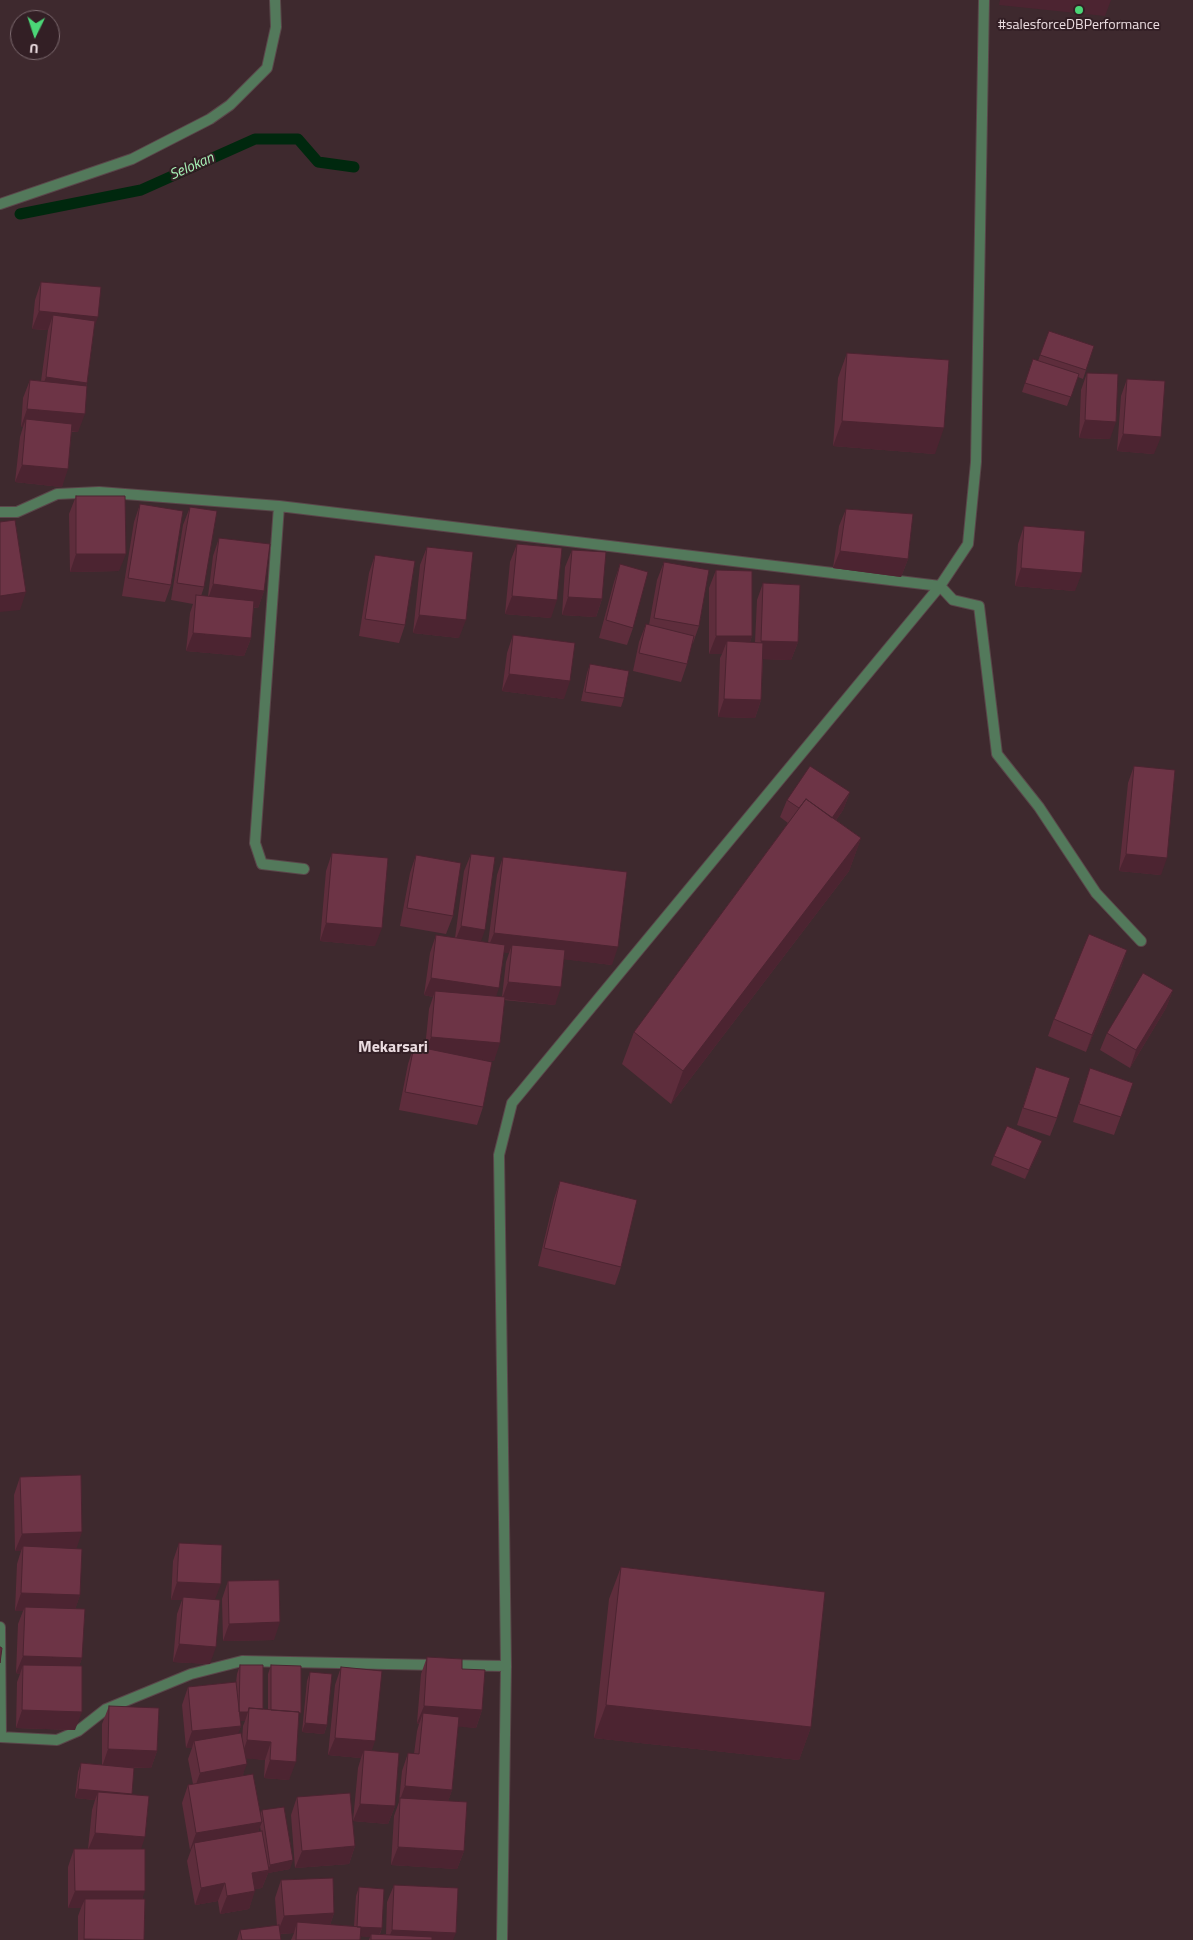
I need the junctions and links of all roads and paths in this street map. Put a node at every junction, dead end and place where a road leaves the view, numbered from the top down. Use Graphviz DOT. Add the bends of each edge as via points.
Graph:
graph roads {
  1 [pos="275,0"];
  2 [pos="984,0"];
  3 [pos="0,204"];
  4 [pos="279,506"];
  5 [pos="0,512"];
  6 [pos="940,586"];
  7 [pos="304,869"];
  8 [pos="1140,941"];
  9 [pos="0,1627"];
  10 [pos="506,1666"];
  11 [pos="1,1737"];
  12 [pos="502,1940"];
  1 -- 3 [label="street" via="276,27 267,68 230,105 210,119 132,159"];
  2 -- 6 [label="street" via="976,462 968,544"];
  4 -- 5 [label="street" via="100,492 57,494 17,512"];
  4 -- 6 [label="street"];
  4 -- 7 [label="street" via="255,843 262,864"];
  6 -- 8 [label="street" via="953,600 979,606 997,754 1039,807 1096,893"];
  6 -- 10 [label="street" via="512,1103 499,1154"];
  9 -- 11 [label="street"];
  10 -- 11 [label="street" via="242,1661 191,1674 106,1709 78,1731 57,1740"];
  10 -- 12 [label="street"];
}
